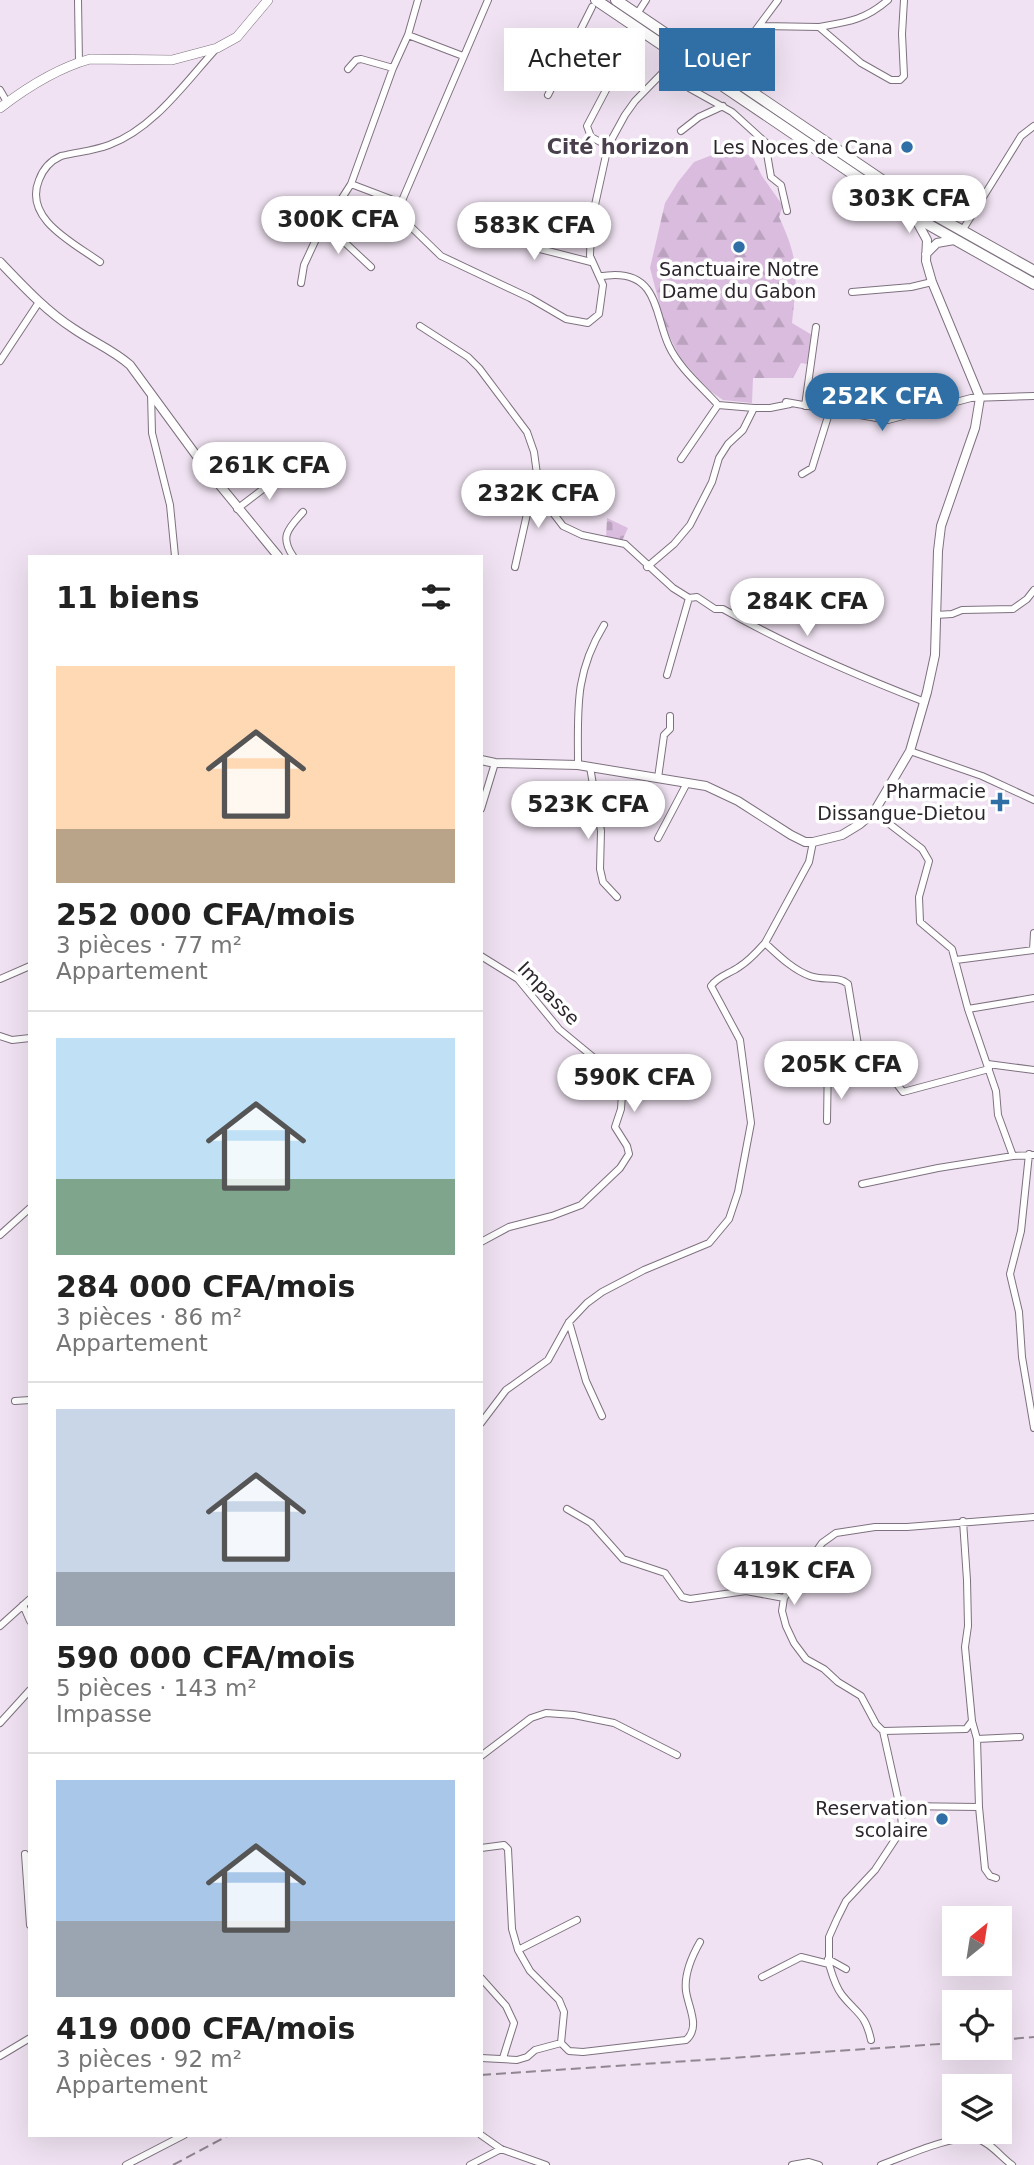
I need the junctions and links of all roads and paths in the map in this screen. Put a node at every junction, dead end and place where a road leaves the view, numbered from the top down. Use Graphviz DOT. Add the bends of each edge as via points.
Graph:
graph roads {
  1 [pos="78,0"];
  2 [pos="268,0"];
  3 [pos="418,0"];
  4 [pos="488,0"];
  5 [pos="616,0"];
  6 [pos="646,0"];
  7 [pos="778,0"];
  8 [pos="888,0"];
  9 [pos="904,0"];
  10 [pos="594,3"];
  11 [pos="637,14"];
  12 [pos="759,26"];
  13 [pos="819,27"];
  14 [pos="408,35"];
  15 [pos="217,48"];
  16 [pos="463,56"];
  17 [pos="79,62"];
  18 [pos="393,68"];
  19 [pos="348,69"];
  20 [pos="659,77"];
  21 [pos="0,90"];
  22 [pos="606,91"];
  23 [pos="695,91"];
  24 [pos="548,95"];
  25 [pos="4,105"];
  26 [pos="723,106"];
  27 [pos="1034,126"];
  28 [pos="681,131"];
  29 [pos="608,146"];
  30 [pos="351,184"];
  31 [pos="401,203"];
  32 [pos="787,211"];
  33 [pos="909,212"];
  34 [pos="491,221"];
  35 [pos="324,223"];
  36 [pos="958,235"];
  37 [pos="926,254"];
  38 [pos="0,262"];
  39 [pos="100,262"];
  40 [pos="591,262"];
  41 [pos="371,267"];
  42 [pos="1034,271"];
  43 [pos="599,276"];
  44 [pos="932,282"];
  45 [pos="301,283"];
  46 [pos="1034,284"];
  47 [pos="852,292"];
  48 [pos="39,302"];
  49 [pos="420,326"];
  50 [pos="816,327"];
  51 [pos="0,361"];
  52 [pos="151,391"];
  53 [pos="1034,397"];
  54 [pos="980,398"];
  55 [pos="718,405"];
  56 [pos="805,406"];
  57 [pos="754,408"];
  58 [pos="830,410"];
  59 [pos="681,459"];
  60 [pos="284,473"];
  61 [pos="803,474"];
  62 [pos="537,487"];
  63 [pos="237,509"];
  64 [pos="303,512"];
  65 [pos="175,555"];
  66 [pos="277,555"];
  67 [pos="292,555"];
  68 [pos="515,567"];
  69 [pos="647,567"];
  70 [pos="1034,590"];
  71 [pos="689,598"];
  72 [pos="936,615"];
  73 [pos="604,625"];
  74 [pos="667,675"];
  75 [pos="925,702"];
  76 [pos="670,716"];
  77 [pos="910,751"];
  78 [pos="483,760"];
  79 [pos="495,763"];
  80 [pos="578,765"];
  81 [pos="590,767"];
  82 [pos="658,778"];
  83 [pos="687,783"];
  84 [pos="1034,800"];
  85 [pos="483,802"];
  86 [pos="874,812"];
  87 [pos="658,838"];
  88 [pos="813,842"];
  89 [pos="617,897"];
  90 [pos="1034,933"];
  91 [pos="765,943"];
  92 [pos="1034,950"];
  93 [pos="483,957"];
  94 [pos="956,960"];
  95 [pos="28,967"];
  96 [pos="0,979"];
  97 [pos="1034,998"];
  98 [pos="968,1009"];
  99 [pos="0,1036"];
  100 [pos="28,1038"];
  101 [pos="859,1052"];
  102 [pos="988,1066"];
  103 [pos="1034,1070"];
  104 [pos="863,1075"];
  105 [pos="829,1080"];
  106 [pos="827,1122"];
  107 [pos="1031,1155"];
  108 [pos="1013,1156"];
  109 [pos="862,1184"];
  110 [pos="28,1210"];
  111 [pos="0,1235"];
  112 [pos="483,1241"];
  113 [pos="569,1322"];
  114 [pos="28,1400"];
  115 [pos="15,1401"];
  116 [pos="602,1416"];
  117 [pos="483,1420"];
  118 [pos="1034,1428"];
  119 [pos="568,1508"];
  120 [pos="1034,1517"];
  121 [pos="963,1521"];
  122 [pos="784,1598"];
  123 [pos="28,1601"];
  124 [pos="23,1605"];
  125 [pos="28,1616"];
  126 [pos="0,1626"];
  127 [pos="28,1692"];
  128 [pos="972,1721"];
  129 [pos="0,1723"];
  130 [pos="966,1729"];
  131 [pos="883,1731"];
  132 [pos="976,1736"];
  133 [pos="1020,1737"];
  134 [pos="483,1754"];
  135 [pos="677,1755"];
  136 [pos="899,1807"];
  137 [pos="979,1807"];
  138 [pos="483,1848"];
  139 [pos="25,1854"];
  140 [pos="996,1878"];
  141 [pos="28,1897"];
  142 [pos="577,1920"];
  143 [pos="700,1942"];
  144 [pos="518,1950"];
  145 [pos="828,1962"];
  146 [pos="846,1969"];
  147 [pos="762,1977"];
  148 [pos="483,1980"];
  149 [pos="28,2039"];
  150 [pos="871,2040"];
  151 [pos="561,2043"];
  152 [pos="0,2056"];
  153 [pos="483,2058"];
  154 [pos="503,2059"];
  155 [pos="483,2136"];
  156 [pos="180,2137"];
  157 [pos="942,2143"];
  158 [pos="986,2144"];
  159 [pos="501,2149"];
  160 [pos="484,2162"];
  161 [pos="126,2165"];
  162 [pos="470,2165"];
  163 [pos="546,2165"];
  164 [pos="792,2165"];
  165 [pos="819,2165"];
  166 [pos="881,2165"];
  167 [pos="1012,2165"];
  1 -- 17 [label="street"];
  2 -- 15 [label="main road" via="237,37"];
  3 -- 14 [label="street"];
  4 -- 16 [label="street"];
  5 -- 11 [label="highway"];
  6 -- 11 [label="street"];
  7 -- 12 [label="street"];
  8 -- 13 [label="street" via="859,19"];
  9 -- 13 [label="street" via="904,76 900,80 891,80 861,62"];
  10 -- 24 [label="street"];
  10 -- 33 [label="highway"];
  11 -- 36 [label="highway"];
  12 -- 13 [label="street"];
  14 -- 16 [label="street"];
  14 -- 18 [label="street"];
  15 -- 17 [label="main road" via="172,60 100,58"];
  15 -- 39 [label="street" via="139,128 112,145 61,156 42,173 35,192 40,214"];
  16 -- 31 [label="street"];
  17 -- 25 [label="main road"];
  18 -- 19 [label="street" via="361,59"];
  18 -- 30 [label="street"];
  20 -- 29 [label="street" via="635,101"];
  21 -- 25 [label="street"];
  22 -- 29 [label="street" via="587,127 591,137"];
  23 -- 26 [label="street"];
  26 -- 28 [label="street"];
  26 -- 32 [label="street" via="765,142 771,177 781,186"];
  27 -- 36 [label="street" via="1021,135"];
  29 -- 40 [label="street" via="591,223"];
  30 -- 31 [label="street"];
  30 -- 35 [label="street"];
  31 -- 43 [label="street" via="404,220 437,252 566,319 581,323 597,317 604,294"];
  33 -- 36 [label="highway"];
  33 -- 37 [label="street" via="927,240"];
  34 -- 40 [label="street" via="536,248"];
  35 -- 41 [label="street"];
  35 -- 45 [label="street" via="304,265"];
  36 -- 37 [label="street" via="934,245"];
  36 -- 42 [label="highway"];
  36 -- 46 [label="highway"];
  37 -- 44 [label="street"];
  38 -- 48 [label="street"];
  40 -- 43 [label="street"];
  43 -- 55 [label="street" via="626,277 652,292 669,347"];
  44 -- 47 [label="street"];
  44 -- 54 [label="street"];
  48 -- 51 [label="street"];
  48 -- 52 [label="street" via="117,354"];
  49 -- 62 [label="street" via="480,368 527,432"];
  50 -- 56 [label="street"];
  52 -- 63 [label="street"];
  52 -- 65 [label="street" via="152,433 170,505"];
  53 -- 54 [label="street"];
  54 -- 58 [label="street" via="888,420"];
  54 -- 72 [label="street" via="975,428 942,526"];
  55 -- 57 [label="street"];
  55 -- 59 [label="street"];
  56 -- 57 [label="street" via="789,403"];
  56 -- 58 [label="street"];
  57 -- 69 [label="street" via="743,430 719,458 690,525"];
  58 -- 61 [label="street" via="812,468"];
  60 -- 63 [label="street"];
  62 -- 68 [label="street"];
  62 -- 69 [label="street" via="564,526 582,535 625,544"];
  63 -- 66 [label="street"];
  64 -- 67 [label="street" via="286,534"];
  69 -- 71 [label="street"];
  70 -- 72 [label="street" via="1013,610"];
  71 -- 74 [label="street"];
  71 -- 75 [label="street" via="723,609 850,674"];
  72 -- 75 [label="street" via="935,655"];
  73 -- 80 [label="street" via="580,681"];
  75 -- 77 [label="street"];
  76 -- 82 [label="street"];
  77 -- 84 [label="street"];
  77 -- 86 [label="street"];
  78 -- 79 [label="street"];
  79 -- 80 [label="street"];
  79 -- 85 [label="street"];
  80 -- 81 [label="street"];
  81 -- 82 [label="street"];
  81 -- 89 [label="street" via="601,831 600,869 603,882"];
  82 -- 83 [label="street"];
  83 -- 87 [label="street"];
  83 -- 88 [label="street" via="722,792 791,835"];
  86 -- 88 [label="street" via="842,835"];
  86 -- 94 [label="street" via="925,853 929,866 919,897 920,922 947,943"];
  88 -- 91 [label="street" via="809,862"];
  90 -- 92 [label="street"];
  91 -- 101 [label="street" via="810,976 843,979 848,984"];
  91 -- 113 [label="street" via="711,986 740,1040 751,1122 729,1219 709,1243 608,1288"];
  92 -- 94 [label="street"];
  93 -- 112 [label="street, Impasse" via="518,979 559,1029 610,1071 622,1094 615,1127 629,1154 581,1205 509,1227"];
  94 -- 98 [label="street"];
  95 -- 96 [label="street"];
  97 -- 98 [label="street"];
  98 -- 102 [label="street"];
  99 -- 100 [label="street"];
  101 -- 104 [label="street"];
  101 -- 105 [label="street" via="829,1057"];
  102 -- 103 [label="street"];
  102 -- 104 [label="street" via="903,1092 893,1079"];
  102 -- 108 [label="street"];
  104 -- 105 [label="street"];
  105 -- 106 [label="street"];
  107 -- 108 [label="street"];
  107 -- 118 [label="street" via="1010,1274"];
  108 -- 109 [label="street"];
  110 -- 111 [label="street"];
  113 -- 116 [label="street" via="586,1381"];
  113 -- 117 [label="street" via="548,1360 506,1390"];
  114 -- 115 [label="street"];
  119 -- 122 [label="street" via="591,1523 623,1559 665,1573 682,1597 736,1591"];
  120 -- 121 [label="street"];
  121 -- 122 [label="street" via="836,1533 822,1544"];
  121 -- 128 [label="street" via="965,1647"];
  122 -- 131 [label="street" via="782,1611 794,1643 806,1659 861,1696"];
  123 -- 124 [label="street"];
  124 -- 125 [label="street"];
  124 -- 126 [label="street"];
  127 -- 129 [label="street"];
  128 -- 130 [label="street"];
  128 -- 132 [label="street"];
  130 -- 131 [label="street"];
  130 -- 132 [label="street"];
  131 -- 136 [label="street"];
  132 -- 133 [label="street"];
  132 -- 137 [label="street"];
  134 -- 135 [label="street" via="531,1718 546,1713 614,1723"];
  136 -- 137 [label="street"];
  136 -- 145 [label="street" via="901,1832 846,1901 830,1937"];
  137 -- 140 [label="street" via="985,1869"];
  138 -- 144 [label="street" via="504,1845 508,1849 512,1929"];
  139 -- 141 [label="street"];
  142 -- 144 [label="street"];
  143 -- 151 [label="street" via="687,1976 693,2029 687,2040 583,2052 569,2051"];
  144 -- 151 [label="street" via="530,1971 559,2000 564,2012"];
  145 -- 146 [label="street"];
  145 -- 147 [label="street" via="801,1958"];
  145 -- 150 [label="street" via="840,1993 860,2012"];
  148 -- 154 [label="street" via="514,2022"];
  149 -- 152 [label="street"];
  151 -- 154 [label="street" via="527,2057"];
  153 -- 154 [label="street"];
  155 -- 159 [label="street"];
  156 -- 161 [label="street"];
  157 -- 166 [label="street"];
  158 -- 167 [label="street"];
  159 -- 160 [label="street"];
  159 -- 163 [label="street"];
  160 -- 162 [label="street"];
  164 -- 165 [label="street"];
}
